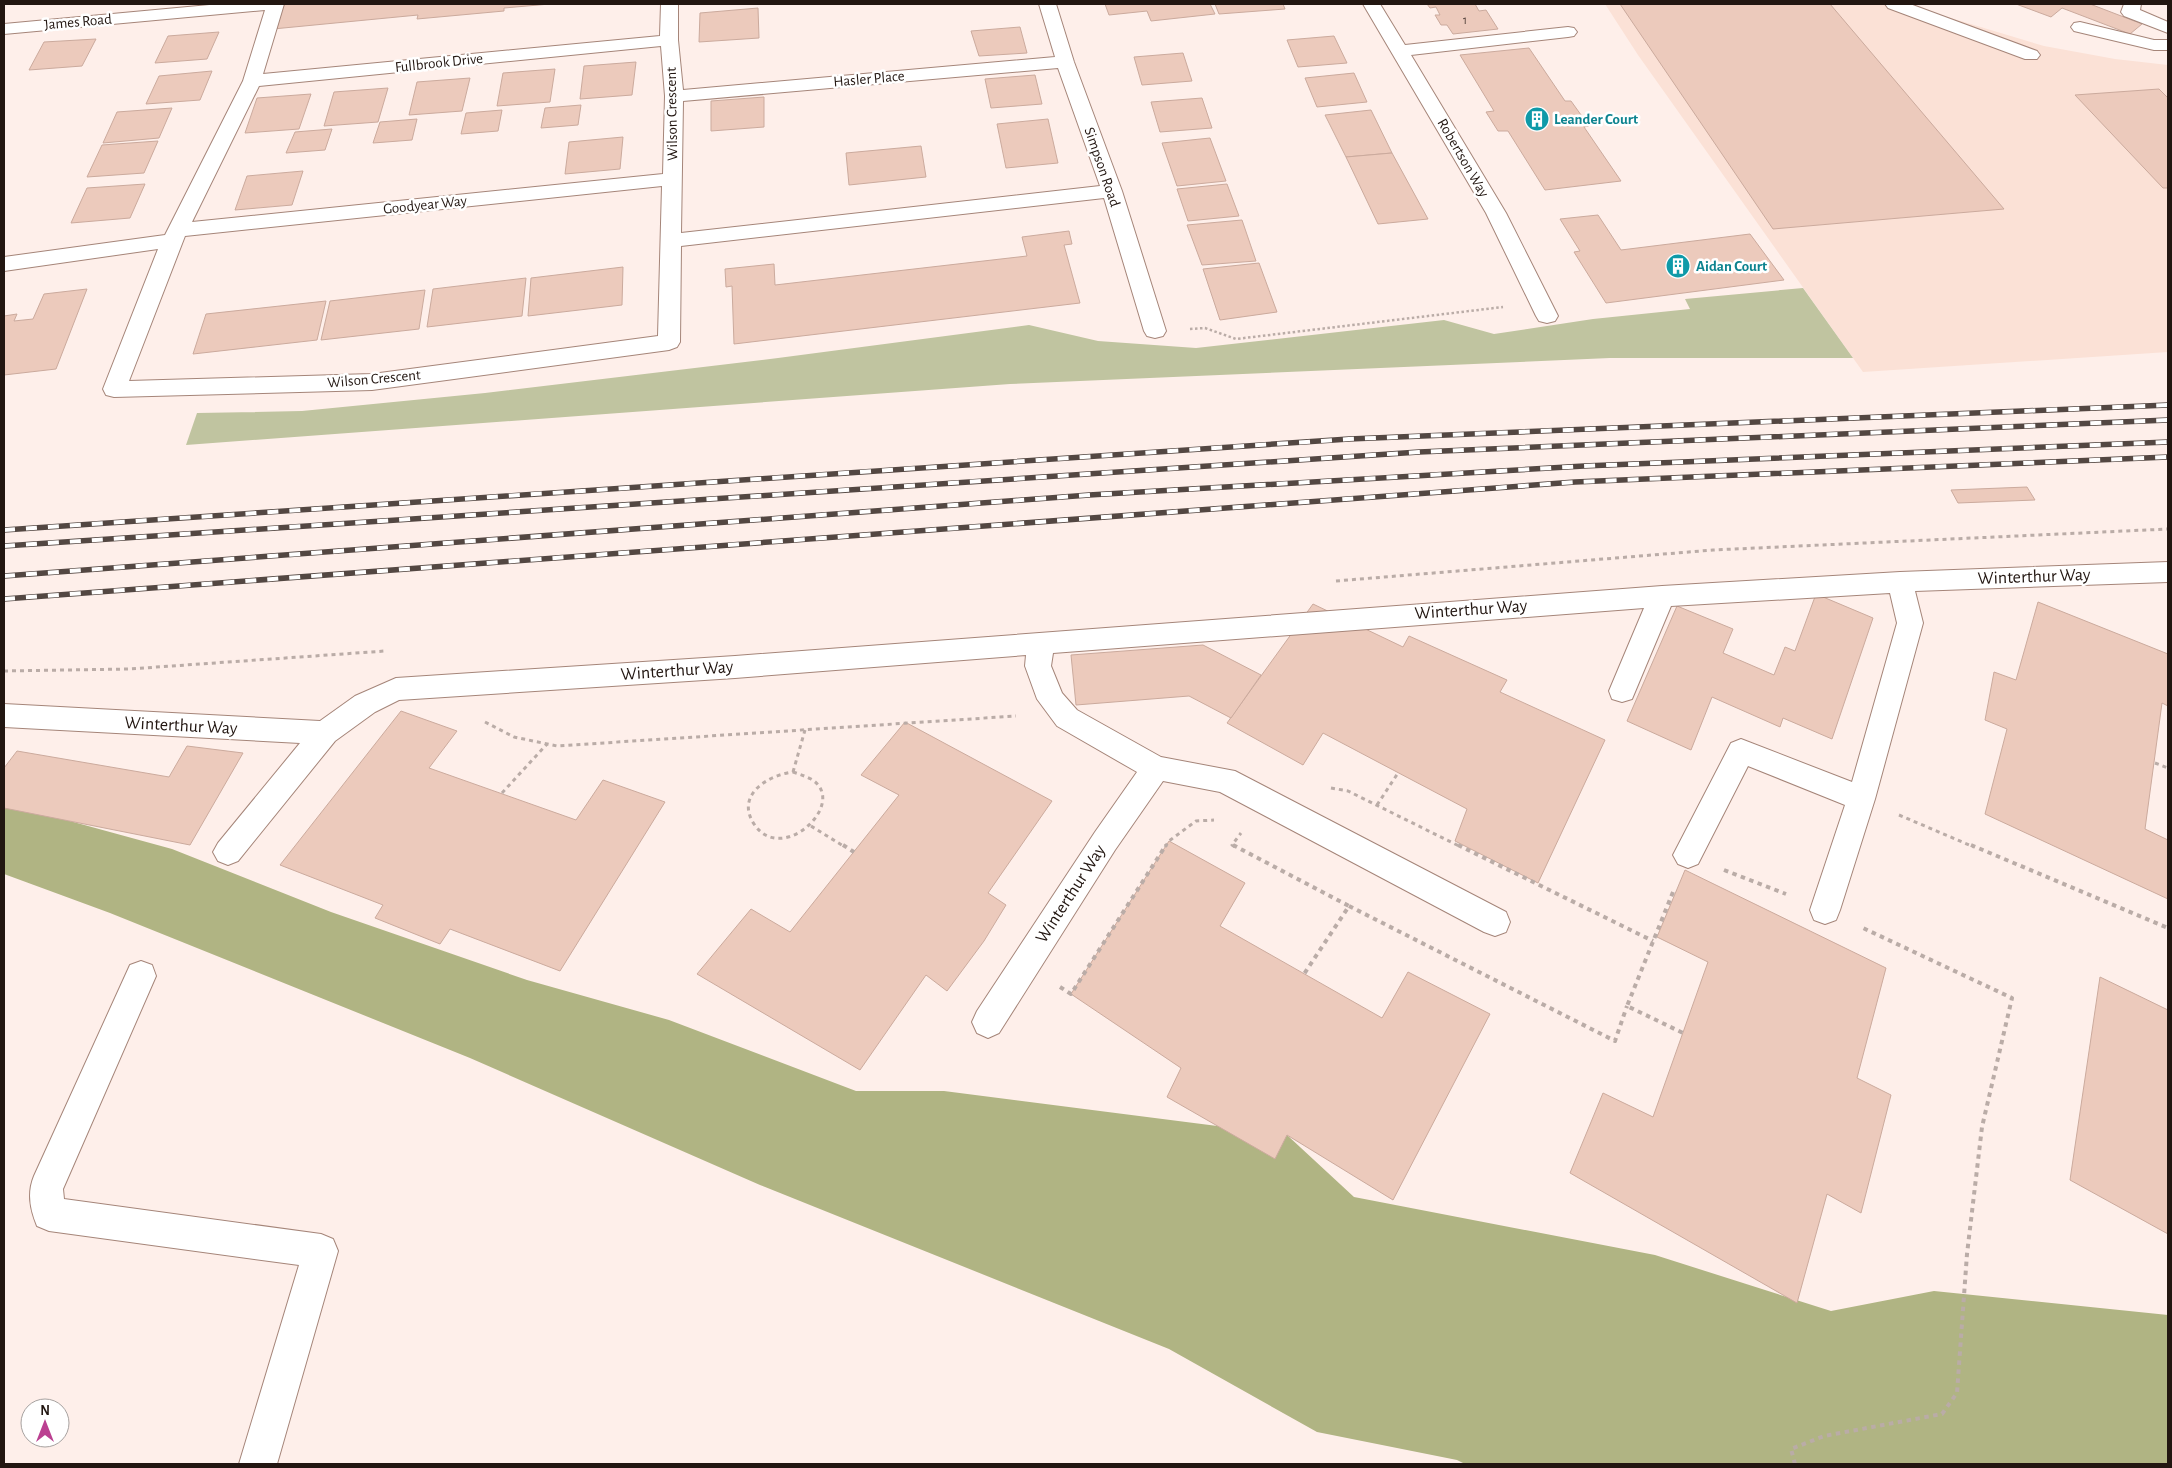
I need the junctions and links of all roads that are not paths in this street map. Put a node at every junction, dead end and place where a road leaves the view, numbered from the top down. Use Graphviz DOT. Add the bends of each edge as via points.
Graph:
graph roads {
  1 [pos="274,4"];
  2 [pos="670,4"];
  3 [pos="1048,4"];
  4 [pos="1372,4"];
  5 [pos="1894,4"];
  6 [pos="2133,4"];
  7 [pos="2080,27"];
  8 [pos="2168,28"];
  9 [pos="4,29"];
  10 [pos="1568,32"];
  11 [pos="669,40"];
  12 [pos="2168,44"];
  13 [pos="1401,51"];
  14 [pos="2030,56"];
  15 [pos="1065,62"];
  16 [pos="252,81"];
  17 [pos="674,96"];
  18 [pos="672,179"];
  19 [pos="1112,191"];
  20 [pos="175,236"];
  21 [pos="671,241"];
  22 [pos="4,264"];
  23 [pos="1543,310"];
  24 [pos="1154,331"];
  25 [pos="2168,572"];
  26 [pos="1900,582"];
  27 [pos="1662,596"];
  28 [pos="1041,642"];
  29 [pos="1622,691"];
  30 [pos="4,716"];
  31 [pos="325,733"];
  32 [pos="1156,768"];
  33 [pos="1861,799"];
  34 [pos="228,852"];
  35 [pos="1688,855"];
  36 [pos="1825,910"];
  37 [pos="1495,922"];
  38 [pos="141,976"];
  39 [pos="988,1022"];
  40 [pos="258,1464"];
  1 -- 9 [label="street, James Road"];
  1 -- 16 [label="street"];
  2 -- 11 [label="street"];
  3 -- 15 [label="street, Simpson Road"];
  4 -- 13 [label="street, Robertson Way"];
  5 -- 14 [label="street"];
  6 -- 8 [label="street" via="2130,12"];
  7 -- 12 [label="street" via="2154,44"];
  10 -- 13 [label="street"];
  11 -- 16 [label="street, Fullbrook Drive"];
  11 -- 17 [label="street, Wilson Crescent"];
  13 -- 23 [label="street, Robertson Way" via="1496,214"];
  15 -- 17 [label="street, Hasler Place"];
  15 -- 19 [label="street, Simpson Road"];
  16 -- 20 [label="street, Wilson Crescent"];
  17 -- 18 [label="street, Wilson Crescent"];
  18 -- 20 [label="street, Goodyear Way"];
  18 -- 21 [label="street, Wilson Crescent"];
  19 -- 21 [label="street"];
  19 -- 24 [label="street, Simpson Road"];
  20 -- 21 [label="street, Wilson Crescent" via="114,389 372,382 669,342"];
  20 -- 22 [label="street"];
  25 -- 26 [label="street, Winterthur Way"];
  26 -- 27 [label="street, Winterthur Way"];
  26 -- 33 [label="street" via="1910,623"];
  27 -- 28 [label="street, Winterthur Way"];
  27 -- 29 [label="street"];
  28 -- 31 [label="street, Winterthur Way" via="735,667 396,689 365,704"];
  28 -- 32 [label="street" via="1038,666 1051,699 1066,718"];
  30 -- 31 [label="street, Winterthur Way"];
  31 -- 34 [label="street, Winterthur Way"];
  32 -- 37 [label="street" via="1225,780"];
  32 -- 39 [label="street, Winterthur Way"];
  33 -- 35 [label="street" via="1741,752"];
  33 -- 36 [label="street"];
  38 -- 40 [label="street" via="46,1188 49,1214 321,1252"];
}
